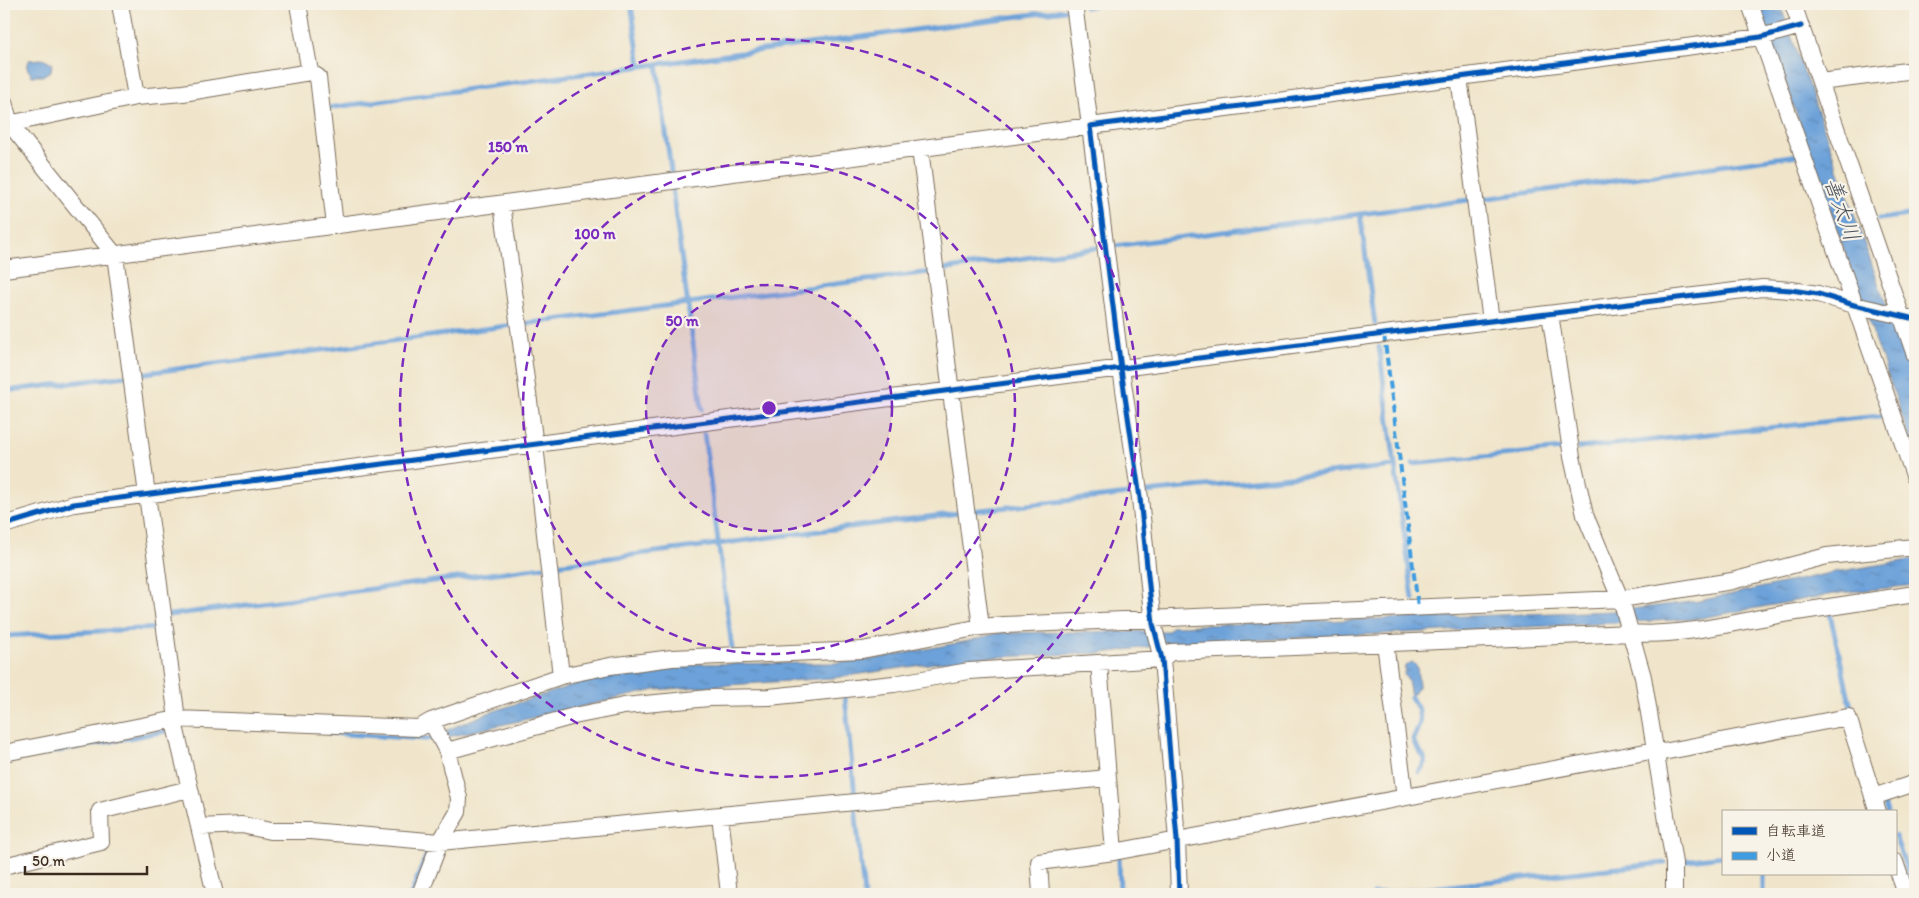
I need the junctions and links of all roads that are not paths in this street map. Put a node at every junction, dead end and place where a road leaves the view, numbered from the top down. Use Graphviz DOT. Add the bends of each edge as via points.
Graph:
graph roads {
  1 [pos="120,4"];
  2 [pos="298,4"];
  3 [pos="1074,4"];
  4 [pos="1750,4"];
  5 [pos="1793,4"];
  6 [pos="1798,27"];
  7 [pos="1763,37"];
  8 [pos="1915,70"];
  9 [pos="310,72"];
  10 [pos="1459,77"];
  11 [pos="1820,82"];
  12 [pos="136,97"];
  13 [pos="4,102"];
  14 [pos="7,124"];
  15 [pos="1090,126"];
  16 [pos="920,149"];
  17 [pos="502,204"];
  18 [pos="335,226"];
  19 [pos="115,255"];
  20 [pos="4,269"];
  21 [pos="1856,305"];
  22 [pos="1550,314"];
  23 [pos="1905,317"];
  24 [pos="1491,321"];
  25 [pos="1915,355"];
  26 [pos="1121,369"];
  27 [pos="951,391"];
  28 [pos="535,445"];
  29 [pos="1915,478"];
  30 [pos="147,496"];
  31 [pos="4,525"];
  32 [pos="1915,547"];
  33 [pos="1915,594"];
  34 [pos="1621,601"];
  35 [pos="1153,622"];
  36 [pos="981,627"];
  37 [pos="1631,630"];
  38 [pos="1385,643"];
  39 [pos="1161,654"];
  40 [pos="1099,663"];
  41 [pos="561,676"];
  42 [pos="177,719"];
  43 [pos="433,724"];
  44 [pos="445,747"];
  45 [pos="1656,750"];
  46 [pos="4,753"];
  47 [pos="1108,778"];
  48 [pos="1915,782"];
  49 [pos="189,789"];
  50 [pos="1405,797"];
  51 [pos="1876,804"];
  52 [pos="720,815"];
  53 [pos="199,827"];
  54 [pos="1177,840"];
  55 [pos="440,842"];
  56 [pos="1114,852"];
  57 [pos="1896,865"];
  58 [pos="4,866"];
  59 [pos="215,894"];
  60 [pos="420,894"];
  61 [pos="729,894"];
  62 [pos="1040,894"];
  63 [pos="1179,894"];
  64 [pos="1674,894"];
  65 [pos="1906,894"];
  1 -- 12 [label="street"];
  2 -- 9 [label="street"];
  3 -- 15 [label="street"];
  4 -- 7 [label="street"];
  5 -- 6 [label="street"];
  6 -- 7 [label="street"];
  6 -- 11 [label="street"];
  7 -- 10 [label="street"];
  7 -- 21 [label="street"];
  8 -- 11 [label="street"];
  9 -- 12 [label="street" via="183,93"];
  9 -- 18 [label="street" via="318,77"];
  10 -- 15 [label="street"];
  10 -- 24 [label="street"];
  11 -- 23 [label="street"];
  12 -- 14 [label="street"];
  13 -- 14 [label="street"];
  14 -- 19 [label="street"];
  15 -- 16 [label="street"];
  15 -- 26 [label="street"];
  16 -- 17 [label="street"];
  16 -- 27 [label="street"];
  17 -- 18 [label="street"];
  17 -- 28 [label="street"];
  18 -- 19 [label="street"];
  19 -- 20 [label="street"];
  19 -- 30 [label="street"];
  21 -- 22 [label="street" via="1818,294 1763,288"];
  21 -- 23 [label="street"];
  21 -- 29 [label="street"];
  22 -- 24 [label="street"];
  22 -- 34 [label="street" via="1572,457 1585,515"];
  23 -- 25 [label="street"];
  24 -- 26 [label="street"];
  26 -- 27 [label="street"];
  26 -- 35 [label="street" via="1140,498"];
  27 -- 28 [label="street"];
  27 -- 36 [label="street"];
  28 -- 30 [label="street"];
  28 -- 41 [label="street"];
  30 -- 31 [label="street" via="74,504"];
  30 -- 42 [label="street"];
  32 -- 34 [label="street" via="1827,556 1732,581"];
  33 -- 37 [label="street" via="1731,624 1646,634"];
  34 -- 35 [label="street"];
  34 -- 37 [label="street"];
  35 -- 36 [label="street"];
  35 -- 39 [label="street"];
  36 -- 41 [label="street" via="862,650 672,658"];
  37 -- 38 [label="street"];
  37 -- 45 [label="street" via="1644,677"];
  38 -- 39 [label="street"];
  38 -- 50 [label="street"];
  39 -- 40 [label="street"];
  39 -- 54 [label="street"];
  40 -- 44 [label="street" via="969,671 894,684 788,695 624,706"];
  40 -- 47 [label="street"];
  41 -- 43 [label="street"];
  42 -- 43 [label="street" via="419,728"];
  42 -- 46 [label="street"];
  42 -- 49 [label="street" via="175,726"];
  43 -- 44 [label="street"];
  44 -- 55 [label="street" via="459,798 458,812"];
  45 -- 50 [label="street"];
  45 -- 51 [label="street" via="1664,752 1848,718"];
  45 -- 64 [label="street" via="1674,863"];
  47 -- 52 [label="street"];
  47 -- 56 [label="street"];
  48 -- 51 [label="street"];
  49 -- 53 [label="street"];
  49 -- 58 [label="street" via="100,811 100,842"];
  50 -- 54 [label="street"];
  52 -- 55 [label="street"];
  52 -- 61 [label="street"];
  53 -- 55 [label="street" via="242,825 270,831 310,831"];
  53 -- 59 [label="street"];
  54 -- 56 [label="street"];
  54 -- 63 [label="street"];
  55 -- 60 [label="street"];
  56 -- 62 [label="street" via="1040,862"];
  57 -- 65 [label="street"];
}
